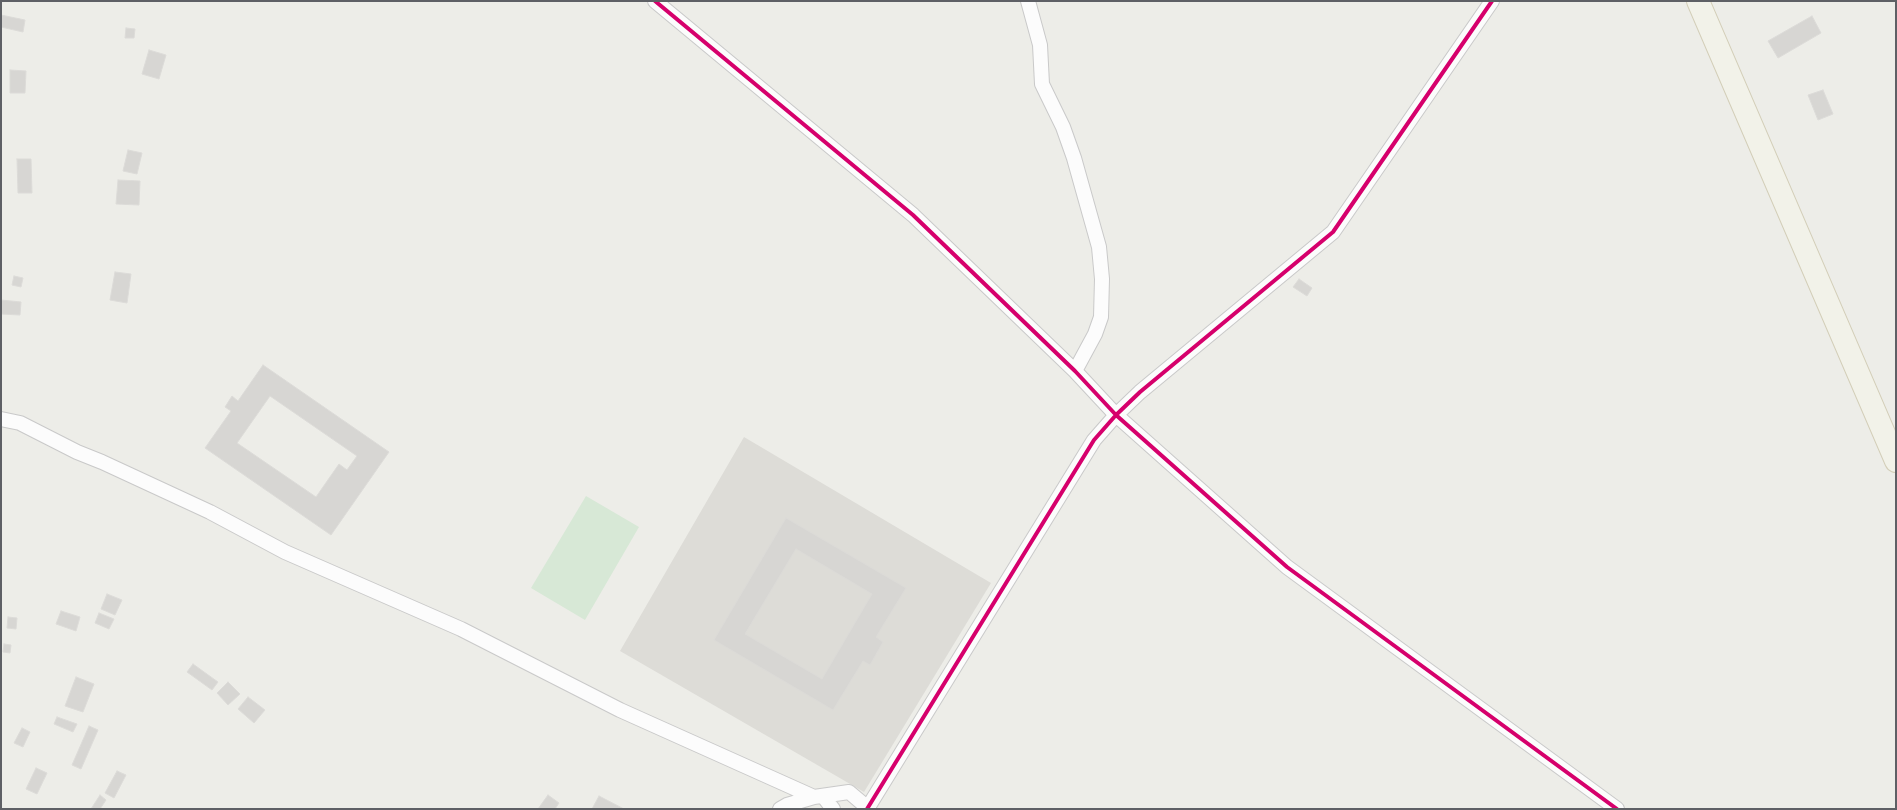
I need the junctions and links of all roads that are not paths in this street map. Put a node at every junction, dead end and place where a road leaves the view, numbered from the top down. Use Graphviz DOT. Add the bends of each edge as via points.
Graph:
graph roads {
  1 [pos="655,1"];
  2 [pos="1028,1"];
  3 [pos="1492,1"];
  4 [pos="1698,1"];
  5 [pos="1075,371"];
  6 [pos="1116,414"];
  7 [pos="1,419"];
  8 [pos="1896,461"];
  9 [pos="818,796"];
  10 [pos="780,809"];
  11 [pos="833,809"];
  12 [pos="868,809"];
  13 [pos="1617,809"];
  1 -- 5 [label="street" via="913,215"];
  2 -- 5 [label="street" via="1040,45 1042,84 1070,145 1099,248 1102,279 1101,317"];
  3 -- 6 [label="street" via="1333,232"];
  4 -- 8 [label="main road"];
  5 -- 6 [label="street"];
  6 -- 12 [label="street" via="1094,440"];
  6 -- 13 [label="street" via="1287,567"];
  7 -- 9 [label="street" via="20,423 77,452 210,512 285,552 462,629 620,710"];
  9 -- 10 [label="street"];
  9 -- 11 [label="street"];
  9 -- 12 [label="street" via="849,792"];
}
